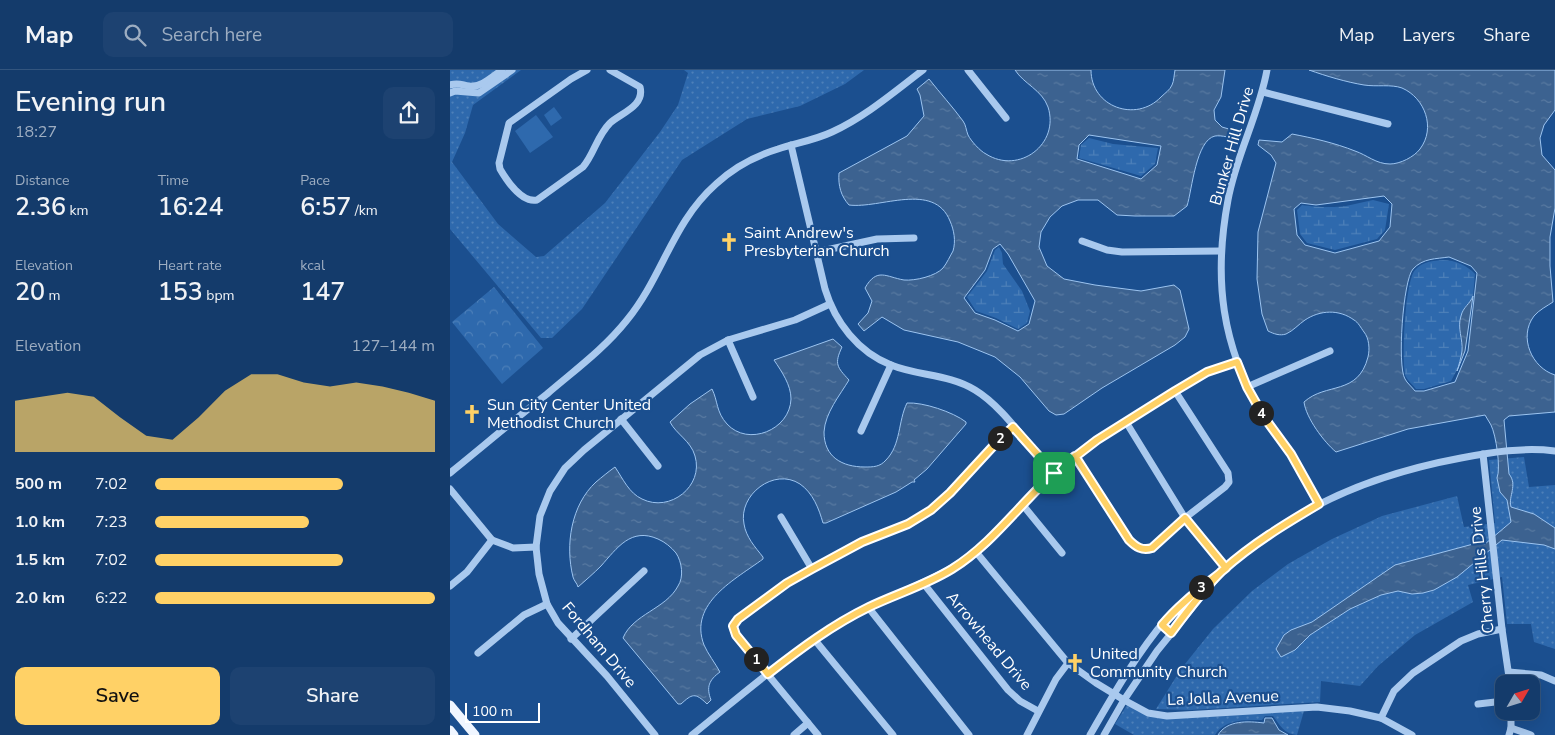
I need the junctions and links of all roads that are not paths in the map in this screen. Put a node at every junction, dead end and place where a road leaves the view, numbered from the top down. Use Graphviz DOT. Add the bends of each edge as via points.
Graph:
graph roads {
  1 [pos="502,70"];
  2 [pos="512,70"];
  3 [pos="588,70"];
  4 [pos="610,70"];
  5 [pos="923,70"];
  6 [pos="968,70"];
  7 [pos="1267,70"];
  8 [pos="450,85"];
  9 [pos="1263,92"];
  10 [pos="450,93"];
  11 [pos="1006,118"];
  12 [pos="1388,124"];
  13 [pos="791,145"];
  14 [pos="914,238"];
  15 [pos="1082,241"];
  16 [pos="1221,251"];
  17 [pos="817,252"];
  18 [pos="830,304"];
  19 [pos="728,340"];
  20 [pos="1330,351"];
  21 [pos="1237,362"];
  22 [pos="891,365"];
  23 [pos="1247,387"];
  24 [pos="1175,391"];
  25 [pos="753,397"];
  26 [pos="621,419"];
  27 [pos="1126,422"];
  28 [pos="1013,427"];
  29 [pos="861,431"];
  30 [pos="1555,452"];
  31 [pos="1483,454"];
  32 [pos="1075,456"];
  33 [pos="658,466"];
  34 [pos="450,473"];
  35 [pos="1054,473"];
  36 [pos="450,489"];
  37 [pos="1022,504"];
  38 [pos="1319,504"];
  39 [pos="781,517"];
  40 [pos="1185,518"];
  41 [pos="492,540"];
  42 [pos="536,547"];
  43 [pos="976,552"];
  44 [pos="1062,553"];
  45 [pos="812,569"];
  46 [pos="1224,570"];
  47 [pos="644,571"];
  48 [pos="924,584"];
  49 [pos="450,586"];
  50 [pos="547,604"];
  51 [pos="868,607"];
  52 [pos="1162,625"];
  53 [pos="1502,629"];
  54 [pos="1171,633"];
  55 [pos="571,639"];
  56 [pos="814,639"];
  57 [pos="1147,644"];
  58 [pos="1157,651"];
  59 [pos="478,653"];
  60 [pos="1068,663"];
  61 [pos="1509,672"];
  62 [pos="768,674"];
  63 [pos="1509,675"];
  64 [pos="1555,681"];
  65 [pos="1114,694"];
  66 [pos="1124,700"];
  67 [pos="1495,703"];
  68 [pos="1478,704"];
  69 [pos="450,705"];
  70 [pos="1038,711"];
  71 [pos="1381,718"];
  72 [pos="808,723"];
  73 [pos="450,730"];
  74 [pos="1510,732"];
  75 [pos="454,735"];
  76 [pos="475,735"];
  77 [pos="655,735"];
  78 [pos="692,735"];
  79 [pos="794,735"];
  80 [pos="818,735"];
  81 [pos="892,735"];
  82 [pos="970,735"];
  83 [pos="1027,735"];
  84 [pos="1090,735"];
  85 [pos="1104,735"];
  86 [pos="1412,735"];
  87 [pos="1531,735"];
  1 -- 8 [label="street" via="476,86"];
  2 -- 10 [label="street" via="479,93"];
  3 -- 4 [label="street" via="509,124 500,169 524,198 537,200 584,167 603,131 636,105 640,99 640,87"];
  5 -- 13 [label="street" via="850,123"];
  6 -- 11 [label="street"];
  7 -- 9 [label="street, Bunker Hill Drive"];
  9 -- 12 [label="street"];
  9 -- 16 [label="street, Bunker Hill Drive" via="1236,169"];
  13 -- 17 [label="street"];
  13 -- 34 [label="street" via="743,164 707,192 680,227 648,292 605,346"];
  14 -- 17 [label="street" via="878,239"];
  15 -- 16 [label="street" via="1106,250"];
  16 -- 21 [label="street, Bunker Hill Drive" via="1221,291 1226,325"];
  17 -- 18 [label="street"];
  18 -- 19 [label="street, Fordham Drive" via="795,320"];
  18 -- 22 [label="street" via="853,338"];
  19 -- 25 [label="street"];
  19 -- 26 [label="street, Fordham Drive" via="700,355"];
  20 -- 23 [label="street"];
  21 -- 23 [label="street, Bunker Hill Drive"];
  21 -- 24 [label="street" via="1207,372"];
  22 -- 28 [label="street" via="956,381 976,390"];
  22 -- 29 [label="street"];
  23 -- 38 [label="street, Bunker Hill Drive"];
  24 -- 27 [label="street"];
  24 -- 40 [label="street" via="1229,478 1225,487"];
  26 -- 33 [label="street"];
  26 -- 42 [label="street, Fordham Drive" via="565,468 550,491 540,516"];
  27 -- 32 [label="street"];
  27 -- 40 [label="street"];
  28 -- 35 [label="street"];
  28 -- 45 [label="street" via="931,510"];
  30 -- 31 [label="street"];
  31 -- 38 [label="street" via="1384,476"];
  31 -- 53 [label="street, Cherry Hills Drive"];
  32 -- 35 [label="street"];
  32 -- 40 [label="street" via="1136,548 1152,548"];
  35 -- 37 [label="street"];
  36 -- 41 [label="street"];
  37 -- 43 [label="street"];
  37 -- 44 [label="street"];
  38 -- 46 [label="street" via="1280,527"];
  39 -- 45 [label="street"];
  40 -- 46 [label="street"];
  41 -- 42 [label="street" via="513,548"];
  41 -- 49 [label="street" via="467,572"];
  42 -- 50 [label="street, Fordham Drive"];
  43 -- 48 [label="street"];
  43 -- 60 [label="street, La Jolla Avenue"];
  45 -- 62 [label="street" via="787,583 733,626 736,635"];
  46 -- 52 [label="street" via="1202,586"];
  46 -- 54 [label="street"];
  47 -- 55 [label="street"];
  48 -- 51 [label="street"];
  48 -- 70 [label="street, Arrowhead Drive" via="1008,690"];
  50 -- 55 [label="street, Fordham Drive"];
  50 -- 59 [label="street" via="524,615"];
  51 -- 56 [label="street"];
  51 -- 82 [label="street"];
  52 -- 54 [label="street"];
  52 -- 57 [label="street"];
  53 -- 61 [label="street, Cherry Hills Drive"];
  53 -- 71 [label="street" via="1461,641 1413,673 1394,691"];
  54 -- 58 [label="street"];
  55 -- 77 [label="street, Fordham Drive" via="607,676"];
  56 -- 62 [label="street"];
  56 -- 81 [label="street"];
  57 -- 58 [label="street"];
  57 -- 65 [label="street"];
  58 -- 66 [label="street"];
  60 -- 65 [label="street, La Jolla Avenue"];
  60 -- 70 [label="street"];
  61 -- 63 [label="street, Cherry Hills Drive"];
  61 -- 64 [label="street" via="1541,675"];
  62 -- 72 [label="street"];
  62 -- 78 [label="street"];
  65 -- 66 [label="street, La Jolla Avenue"];
  65 -- 84 [label="street"];
  66 -- 71 [label="street, La Jolla Avenue" via="1148,713 1168,716 1317,707"];
  66 -- 85 [label="street"];
  67 -- 68 [label="street"];
  69 -- 76 [label="main road"];
  70 -- 83 [label="street"];
  71 -- 86 [label="street, La Jolla Avenue"];
  72 -- 79 [label="street"];
  72 -- 80 [label="street"];
  73 -- 75 [label="main road"];
  74 -- 87 [label="street"];
}
